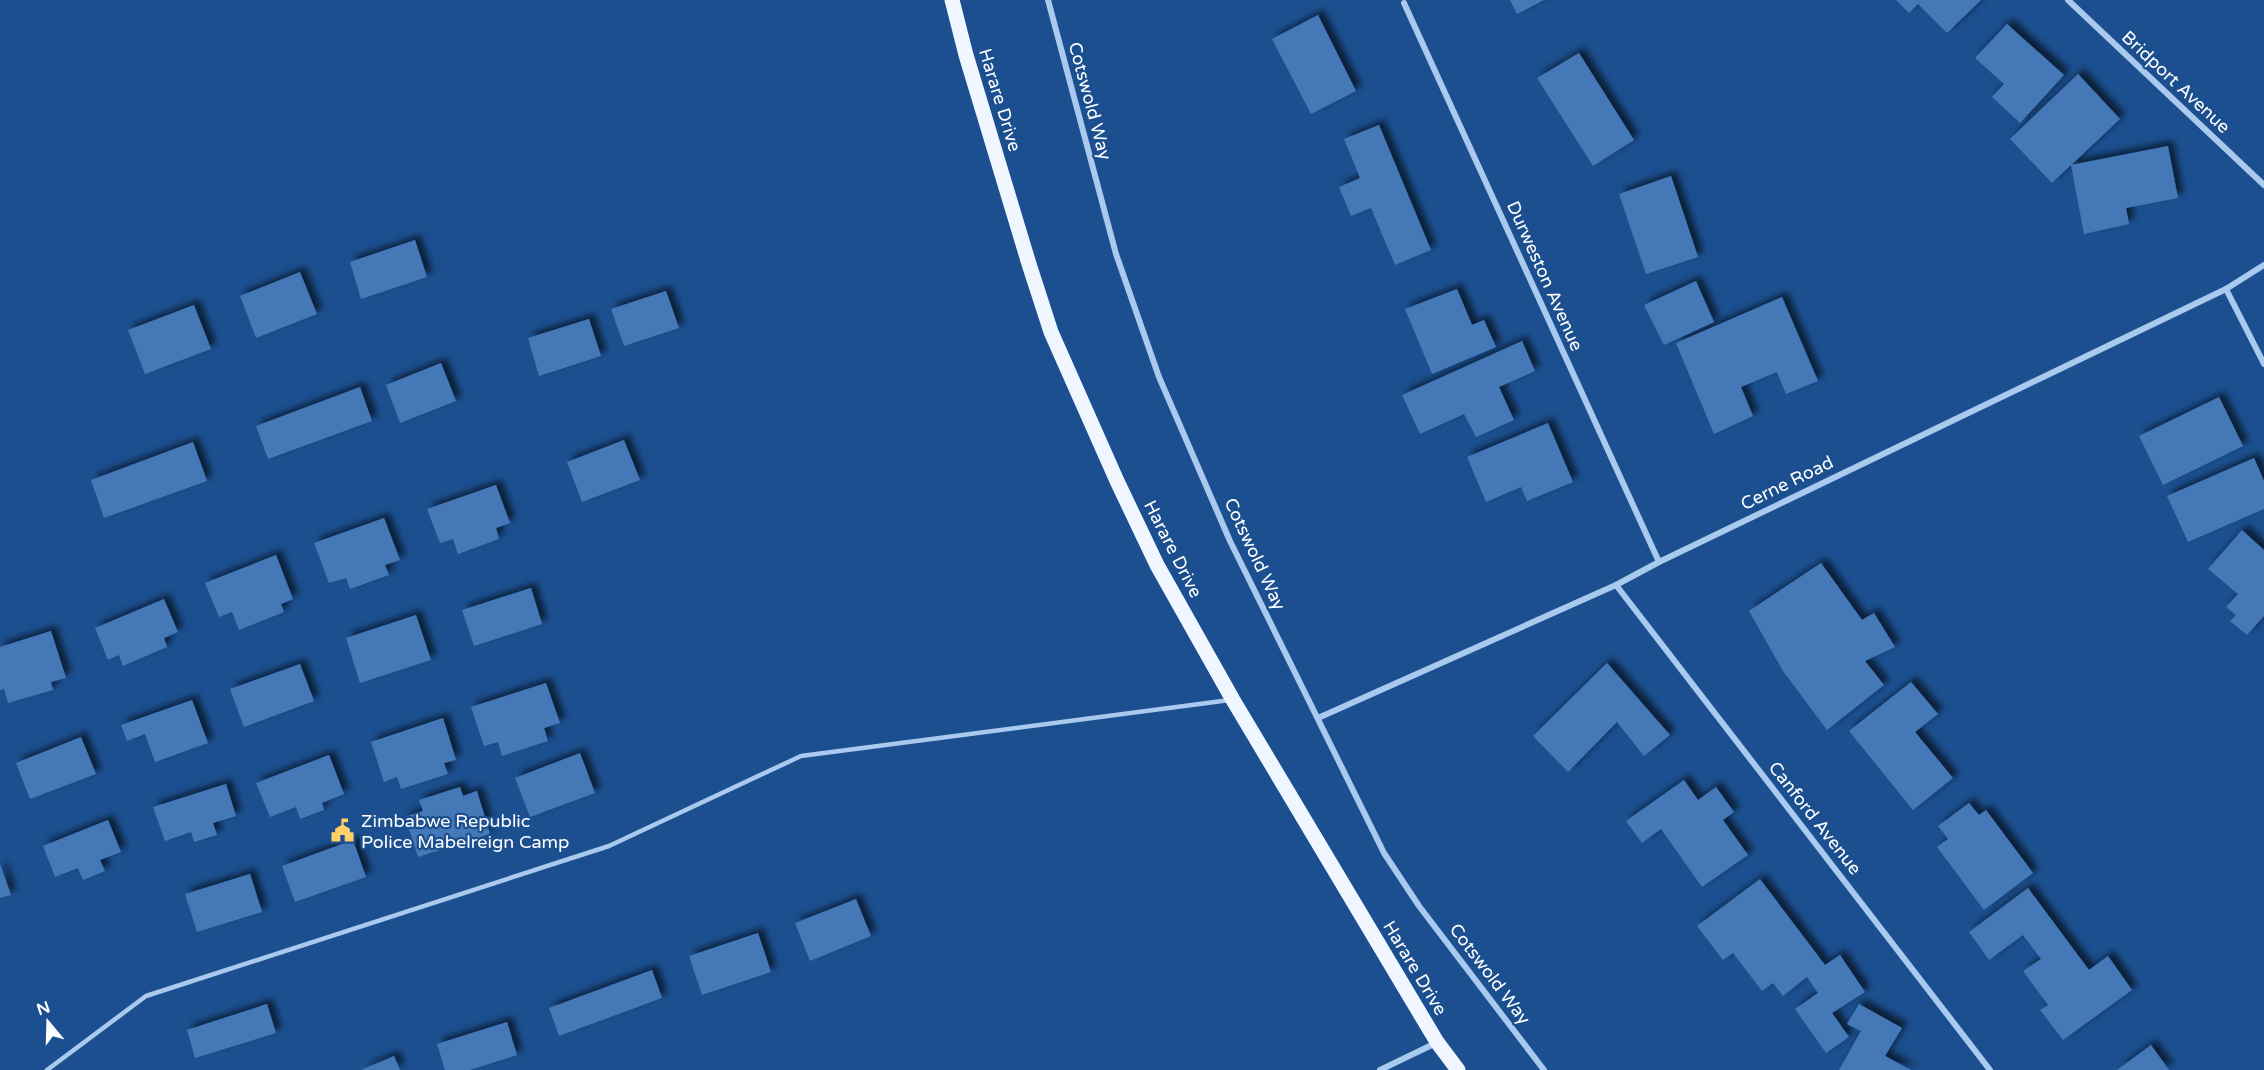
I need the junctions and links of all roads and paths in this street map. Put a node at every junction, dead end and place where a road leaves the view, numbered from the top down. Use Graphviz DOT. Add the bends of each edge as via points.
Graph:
graph roads {
  1 [pos="952,0"];
  2 [pos="1048,0"];
  3 [pos="2068,0"];
  4 [pos="1404,3"];
  5 [pos="2264,185"];
  6 [pos="2264,265"];
  7 [pos="2226,289"];
  8 [pos="2264,364"];
  9 [pos="1659,562"];
  10 [pos="1616,585"];
  11 [pos="1233,700"];
  12 [pos="1318,718"];
  13 [pos="1437,1042"];
  14 [pos="47,1070"];
  15 [pos="1380,1070"];
  16 [pos="1458,1070"];
  17 [pos="1544,1070"];
  18 [pos="1990,1070"];
  1 -- 11 [label="main road, Harare Drive" via="1051,332 1157,565"];
  2 -- 12 [label="street, Cotswold Way" via="1116,254 1159,377 1230,541"];
  3 -- 5 [label="street, Bridport Avenue"];
  4 -- 9 [label="street, Durweston Avenue"];
  6 -- 7 [label="street, Cerne Road"];
  7 -- 8 [label="street"];
  7 -- 9 [label="street, Cerne Road"];
  9 -- 10 [label="street, Cerne Road"];
  10 -- 12 [label="street, Cerne Road"];
  10 -- 18 [label="street, Canford Avenue"];
  11 -- 13 [label="main road, Harare Drive"];
  11 -- 14 [label="lane" via="801,756 609,846 146,996"];
  12 -- 17 [label="street, Cotswold Way" via="1390,861 1419,906"];
  13 -- 15 [label="street"];
  13 -- 16 [label="main road, Harare Drive"];
}
